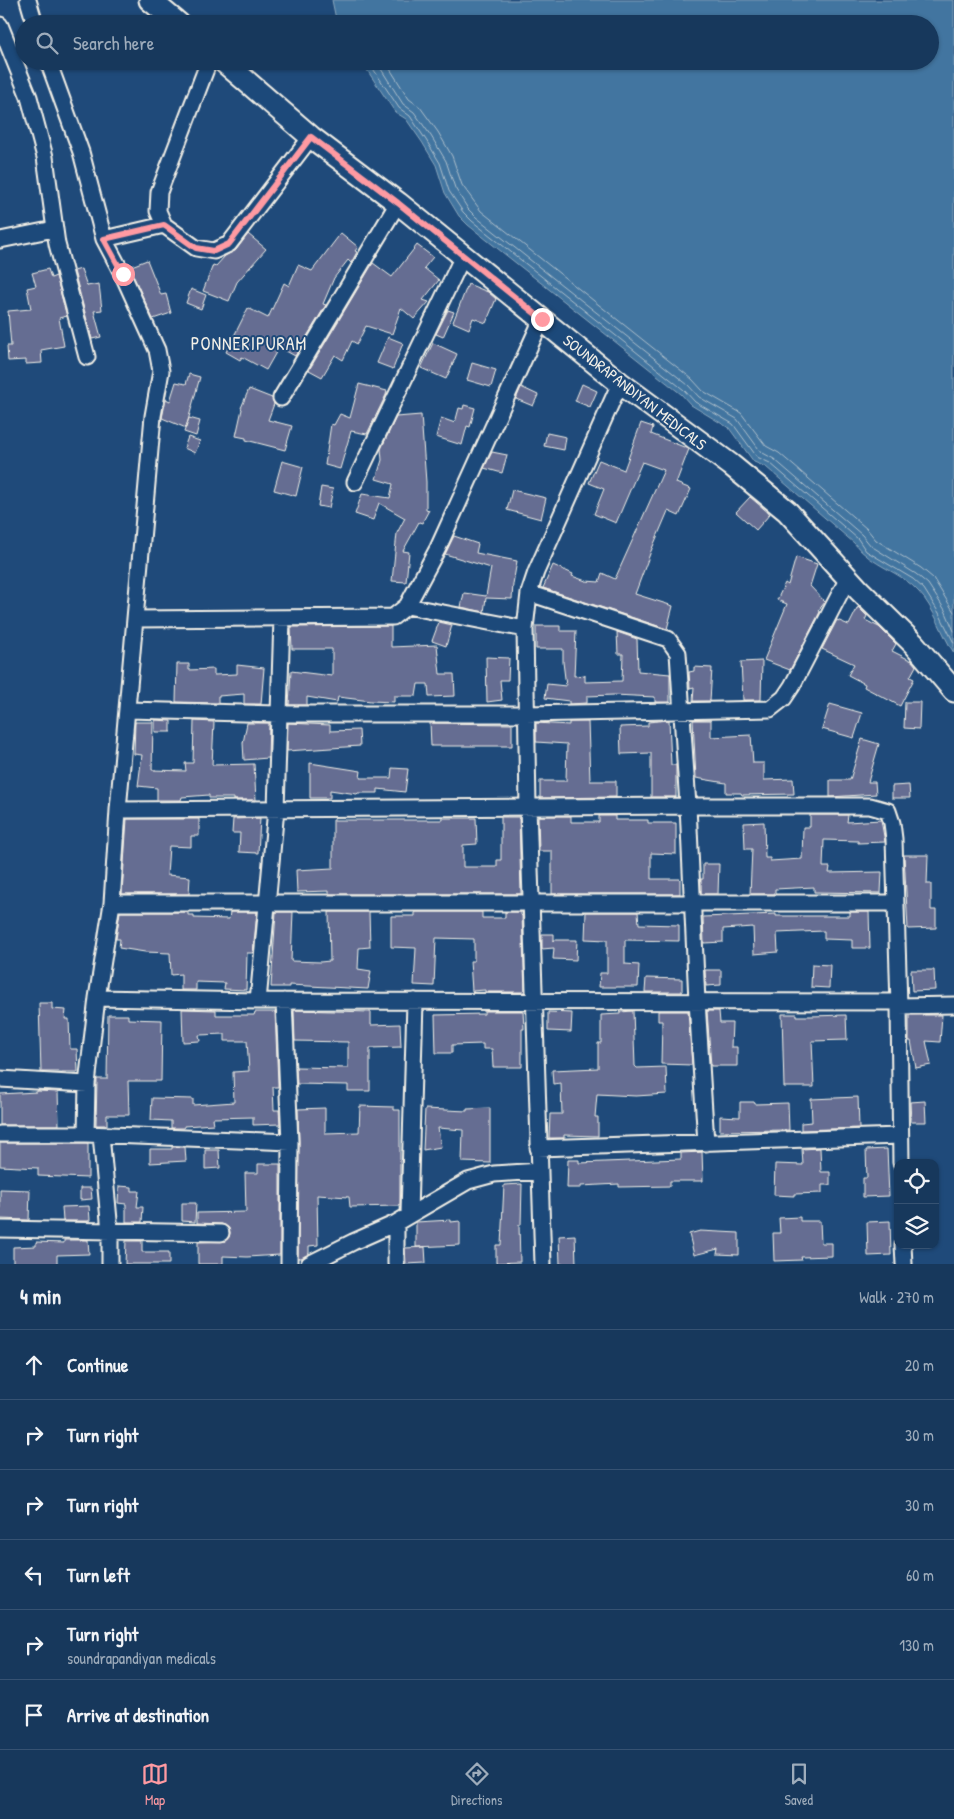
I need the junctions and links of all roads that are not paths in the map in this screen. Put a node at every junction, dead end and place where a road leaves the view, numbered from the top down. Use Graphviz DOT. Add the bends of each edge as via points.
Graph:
graph roads {
  1 [pos="28,0"];
  2 [pos="150,0"];
  3 [pos="32,15"];
  4 [pos="168,15"];
  5 [pos="0,25"];
  6 [pos="15,62"];
  7 [pos="18,70"];
  8 [pos="51,70"];
  9 [pos="206,70"];
  10 [pos="233,70"];
  11 [pos="311,137"];
  12 [pos="398,203"];
  13 [pos="164,225"];
  14 [pos="54,229"];
  15 [pos="104,239"];
  16 [pos="0,240"];
  17 [pos="463,256"];
  18 [pos="542,319"];
  19 [pos="87,357"];
  20 [pos="620,383"];
  21 [pos="280,398"];
  22 [pos="355,482"];
  23 [pos="848,578"];
  24 [pos="529,593"];
  25 [pos="407,606"];
  26 [pos="282,618"];
  27 [pos="135,619"];
  28 [pos="525,629"];
  29 [pos="954,691"];
  30 [pos="128,710"];
  31 [pos="681,711"];
  32 [pos="278,714"];
  33 [pos="526,714"];
  34 [pos="688,806"];
  35 [pos="528,807"];
  36 [pos="276,809"];
  37 [pos="118,810"];
  38 [pos="112,903"];
  39 [pos="268,903"];
  40 [pos="531,903"];
  41 [pos="693,903"];
  42 [pos="896,903"];
  43 [pos="97,998"];
  44 [pos="258,1001"];
  45 [pos="284,1001"];
  46 [pos="415,1001"];
  47 [pos="534,1001"];
  48 [pos="697,1001"];
  49 [pos="899,1004"];
  50 [pos="954,1005"];
  51 [pos="0,1080"];
  52 [pos="87,1084"];
  53 [pos="0,1134"];
  54 [pos="86,1134"];
  55 [pos="101,1135"];
  56 [pos="900,1136"];
  57 [pos="290,1142"];
  58 [pos="706,1143"];
  59 [pos="538,1148"];
  60 [pos="901,1159"];
  61 [pos="540,1171"];
  62 [pos="409,1214"];
  63 [pos="396,1223"];
  64 [pos="0,1229"];
  65 [pos="110,1232"];
  66 [pos="222,1233"];
  67 [pos="903,1249"];
  68 [pos="110,1264"];
  69 [pos="289,1264"];
  70 [pos="309,1264"];
  71 [pos="396,1264"];
  72 [pos="543,1264"];
  73 [pos="904,1264"];
  1 -- 3 [label="street"];
  2 -- 4 [label="main road"];
  5 -- 6 [label="street"];
  7 -- 14 [label="street" via="45,157"];
  8 -- 15 [label="street" via="81,152"];
  9 -- 13 [label="street" via="159,192 158,210"];
  10 -- 11 [label="main road, SOUNDRAPANDIYAN MEDICALS"];
  11 -- 12 [label="main road, SOUNDRAPANDIYAN MEDICALS"];
  11 -- 13 [label="street" via="229,244 214,251 196,248"];
  12 -- 17 [label="main road, SOUNDRAPANDIYAN MEDICALS"];
  12 -- 21 [label="street"];
  13 -- 15 [label="street"];
  14 -- 16 [label="street"];
  14 -- 19 [label="street"];
  15 -- 27 [label="street" via="157,350 161,371 153,416"];
  17 -- 18 [label="main road, SOUNDRAPANDIYAN MEDICALS"];
  17 -- 22 [label="street"];
  18 -- 20 [label="main road, SOUNDRAPANDIYAN MEDICALS"];
  18 -- 25 [label="street" via="438,548"];
  20 -- 23 [label="main road, SOUNDRAPANDIYAN MEDICALS" via="787,511"];
  20 -- 24 [label="street"];
  23 -- 29 [label="main road, SOUNDRAPANDIYAN MEDICALS" via="914,644"];
  23 -- 31 [label="street" via="792,686 770,710"];
  24 -- 28 [label="street"];
  24 -- 31 [label="street" via="668,639 678,653"];
  25 -- 26 [label="street" via="393,617"];
  25 -- 28 [label="street"];
  26 -- 27 [label="street"];
  26 -- 32 [label="street"];
  27 -- 30 [label="street"];
  28 -- 33 [label="street"];
  30 -- 32 [label="street"];
  30 -- 37 [label="street"];
  31 -- 33 [label="street"];
  31 -- 34 [label="street"];
  32 -- 33 [label="street"];
  32 -- 36 [label="street"];
  33 -- 35 [label="street"];
  34 -- 35 [label="street"];
  34 -- 41 [label="street"];
  34 -- 42 [label="street" via="870,806 888,811 894,839"];
  35 -- 36 [label="street"];
  35 -- 40 [label="street"];
  36 -- 37 [label="street"];
  36 -- 39 [label="street"];
  37 -- 38 [label="street"];
  38 -- 39 [label="street"];
  38 -- 43 [label="street"];
  39 -- 40 [label="street"];
  39 -- 44 [label="street"];
  40 -- 41 [label="street"];
  40 -- 47 [label="street"];
  41 -- 42 [label="street"];
  41 -- 48 [label="street"];
  42 -- 49 [label="street"];
  43 -- 44 [label="street"];
  43 -- 52 [label="street"];
  44 -- 45 [label="street"];
  45 -- 46 [label="street"];
  45 -- 57 [label="street"];
  46 -- 47 [label="street"];
  46 -- 62 [label="street"];
  47 -- 48 [label="street"];
  47 -- 59 [label="street"];
  48 -- 49 [label="street"];
  48 -- 58 [label="street"];
  49 -- 50 [label="street"];
  49 -- 56 [label="street"];
  51 -- 52 [label="street"];
  52 -- 54 [label="street"];
  53 -- 54 [label="street"];
  54 -- 55 [label="street"];
  55 -- 57 [label="street"];
  55 -- 65 [label="street"];
  56 -- 58 [label="street"];
  56 -- 60 [label="street"];
  57 -- 69 [label="street"];
  58 -- 59 [label="street"];
  59 -- 61 [label="street"];
  61 -- 62 [label="street" via="494,1174 468,1181"];
  61 -- 72 [label="street"];
  62 -- 63 [label="street"];
  63 -- 70 [label="street"];
  63 -- 71 [label="street"];
  64 -- 65 [label="street"];
  65 -- 66 [label="street"];
  65 -- 68 [label="street"];
  67 -- 73 [label="street"];
}
